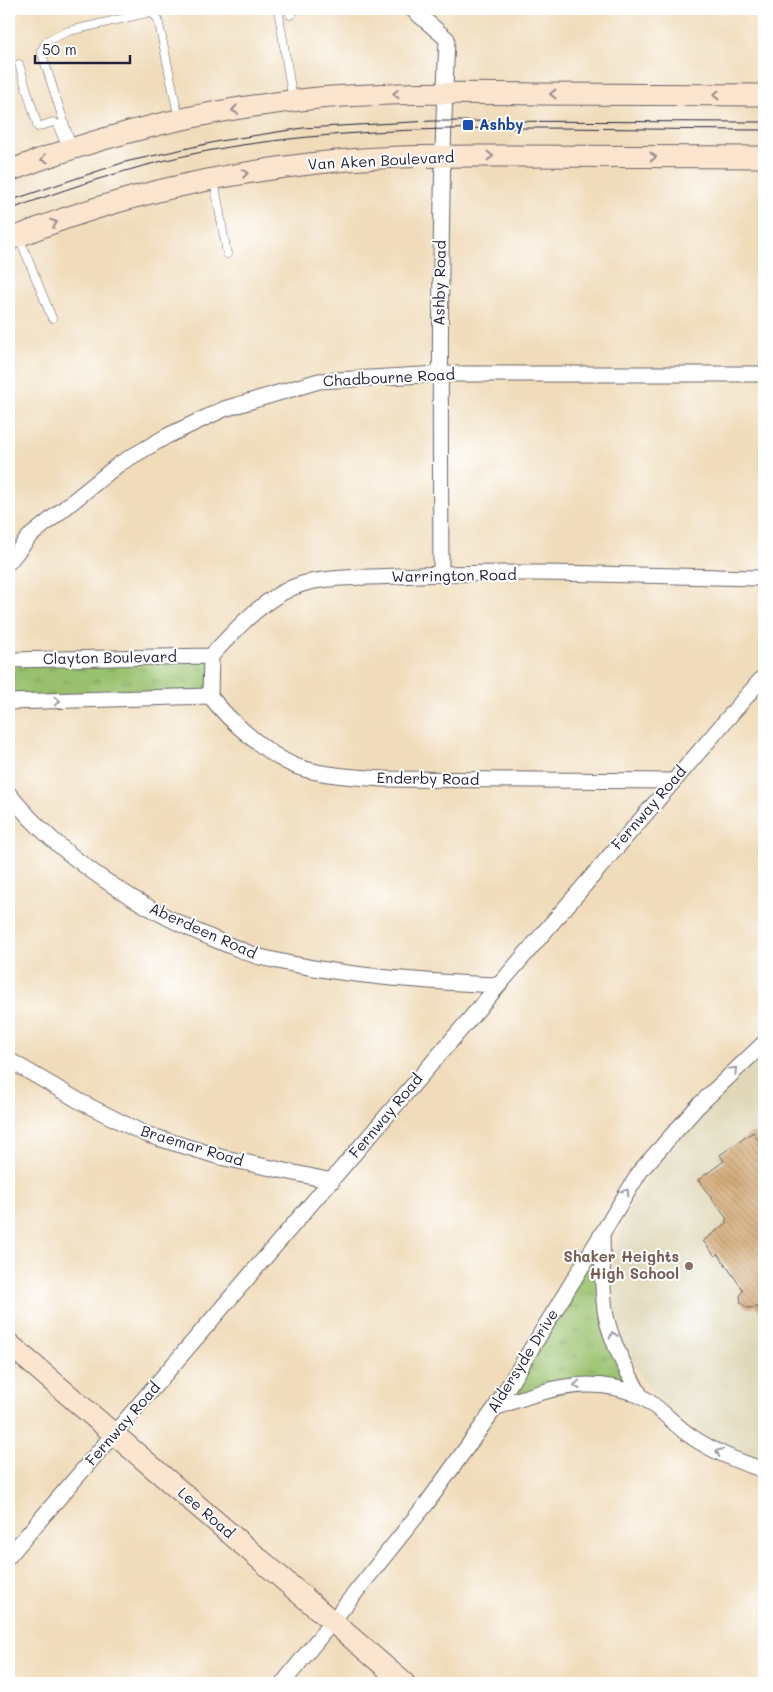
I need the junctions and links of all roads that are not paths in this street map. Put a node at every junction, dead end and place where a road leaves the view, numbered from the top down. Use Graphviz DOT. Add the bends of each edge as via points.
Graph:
graph roads {
  1 [pos="170,9"];
  2 [pos="278,9"];
  3 [pos="412,9"];
  4 [pos="152,12"];
  5 [pos="19,64"];
  6 [pos="445,93"];
  7 [pos="764,95"];
  8 [pos="293,101"];
  9 [pos="179,121"];
  10 [pos="70,150"];
  11 [pos="442,156"];
  12 [pos="764,157"];
  13 [pos="9,171"];
  14 [pos="214,178"];
  15 [pos="14,238"];
  16 [pos="227,254"];
  17 [pos="52,318"];
  18 [pos="439,374"];
  19 [pos="764,374"];
  20 [pos="9,562"];
  21 [pos="441,574"];
  22 [pos="764,578"];
  23 [pos="211,656"];
  24 [pos="9,660"];
  25 [pos="764,676"];
  26 [pos="210,696"];
  27 [pos="9,702"];
  28 [pos="673,781"];
  29 [pos="9,794"];
  30 [pos="496,986"];
  31 [pos="764,1043"];
  32 [pos="9,1060"];
  33 [pos="332,1181"];
  34 [pos="602,1234"];
  35 [pos="9,1344"];
  36 [pos="640,1395"];
  37 [pos="495,1408"];
  38 [pos="114,1434"];
  39 [pos="764,1470"];
  40 [pos="9,1556"];
  41 [pos="334,1623"];
  42 [pos="283,1683"];
  43 [pos="404,1683"];
  1 -- 4 [label="lane"];
  2 -- 8 [label="lane"];
  3 -- 6 [label="street, Ashby Road" via="447,39"];
  4 -- 9 [label="lane" via="158,19"];
  4 -- 10 [label="lane" via="69,31 47,41 41,51"];
  5 -- 10 [label="lane" via="38,127 53,122 57,124"];
  7 -- 6 [label="main road, one-way"];
  6 -- 8 [label="main road, one-way"];
  6 -- 11 [label="street, Ashby Road"];
  8 -- 9 [label="main road, one-way"];
  9 -- 10 [label="main road"];
  10 -- 13 [label="main road, one-way"];
  11 -- 12 [label="main road, Van Aken Boulevard, one-way"];
  14 -- 11 [label="main road, Van Aken Boulevard, one-way" via="338,161"];
  11 -- 18 [label="street, Ashby Road"];
  15 -- 14 [label="main road, Van Aken Boulevard, one-way" via="120,202"];
  14 -- 16 [label="lane"];
  15 -- 17 [label="lane"];
  18 -- 19 [label="street, Chadbourne Road"];
  18 -- 20 [label="street, Chadbourne Road" via="319,381 224,409 167,436 119,464 29,537"];
  18 -- 21 [label="street, Ashby Road"];
  21 -- 22 [label="street, Warrington Road"];
  21 -- 23 [label="street, Warrington Road" via="302,584 266,603"];
  23 -- 24 [label="street, Clayton Boulevard"];
  23 -- 26 [label="street"];
  25 -- 28 [label="street, Fernway Road"];
  27 -- 26 [label="street, one-way"];
  26 -- 28 [label="street, Enderby Road" via="226,717 264,747 302,768 342,776"];
  28 -- 30 [label="street, Fernway Road"];
  29 -- 30 [label="street, Aberdeen Road" via="77,860 139,903 201,934 258,956 339,973"];
  30 -- 33 [label="street, Fernway Road"];
  34 -- 31 [label="street, Aldersyde Drive, one-way" via="641,1170 698,1106"];
  32 -- 33 [label="street, Braemar Road" via="145,1134 220,1158"];
  33 -- 38 [label="street, Fernway Road"];
  36 -- 34 [label="street, one-way" via="626,1370 607,1318"];
  34 -- 37 [label="street, Aldersyde Drive"];
  35 -- 38 [label="main road, Lee Road"];
  36 -- 37 [label="street, one-way" via="612,1387 574,1385 555,1387"];
  39 -- 36 [label="street, one-way" via="736,1461 692,1437"];
  37 -- 41 [label="street, Aldersyde Drive" via="428,1504"];
  38 -- 40 [label="street, Fernway Road"];
  38 -- 41 [label="main road, Lee Road"];
  41 -- 42 [label="street, Aldersyde Drive"];
  41 -- 43 [label="main road, Lee Road"];
}
